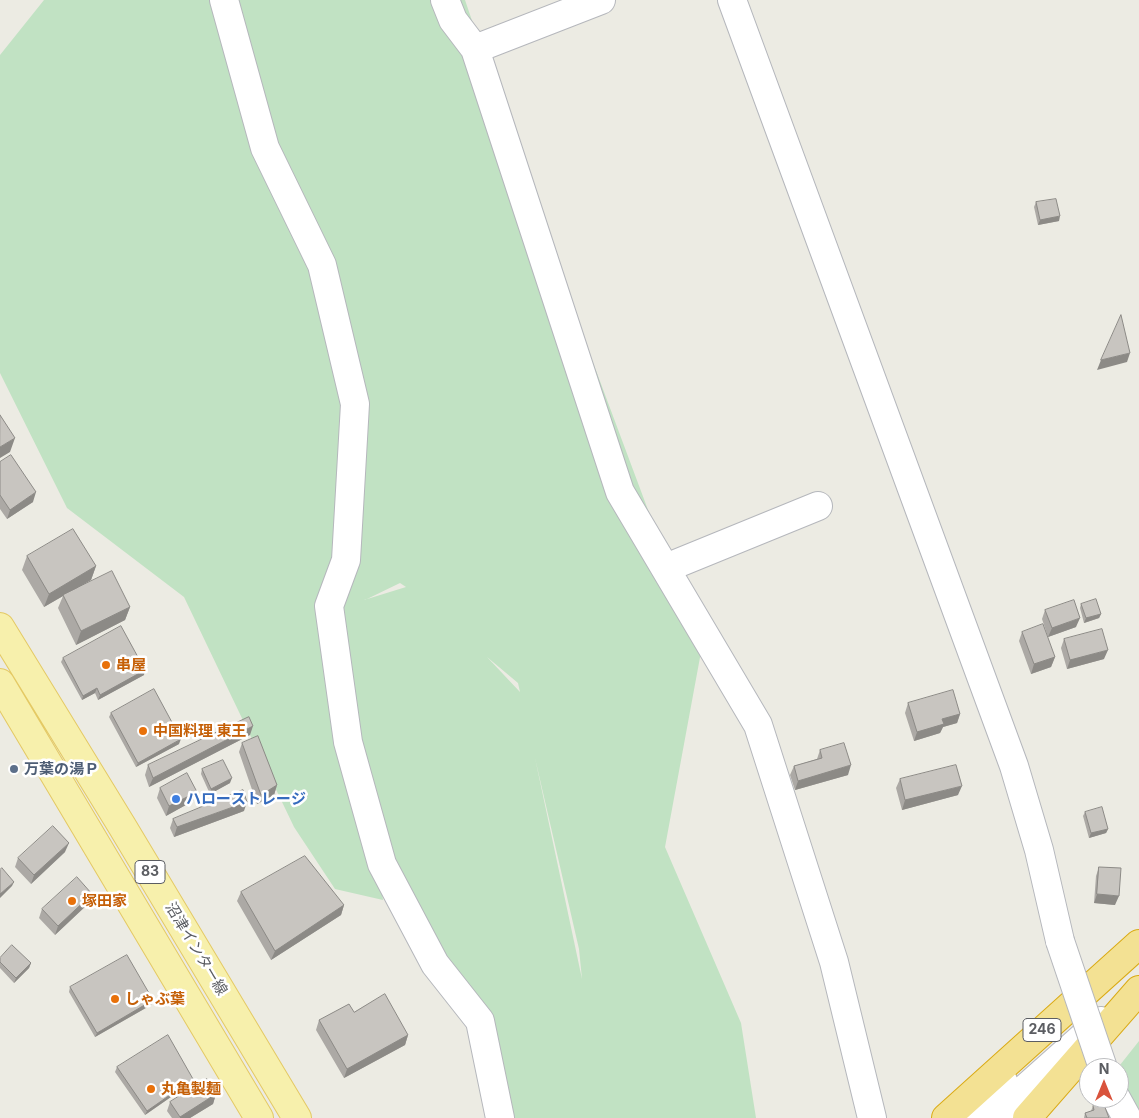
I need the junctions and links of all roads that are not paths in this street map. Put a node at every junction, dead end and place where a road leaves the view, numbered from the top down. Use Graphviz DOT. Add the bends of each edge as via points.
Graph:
graph roads {
  1 [pos="224,0"];
  2 [pos="445,0"];
  3 [pos="601,0"];
  4 [pos="732,0"];
  5 [pos="475,49"];
  6 [pos="818,506"];
  7 [pos="666,568"];
  8 [pos="0,627"];
  9 [pos="0,683"];
  10 [pos="1139,944"];
  11 [pos="1103,974"];
  12 [pos="1139,990"];
  13 [pos="1100,1058"];
  14 [pos="870,1113"];
  15 [pos="258,1118"];
  16 [pos="297,1118"];
  17 [pos="500,1118"];
  18 [pos="946,1118"];
  19 [pos="968,1118"];
  20 [pos="992,1118"];
  21 [pos="1027,1118"];
  1 -- 17 [label="street" via="265,148 322,265 355,404 346,560 329,606 348,742 382,864 435,964 480,1021"];
  2 -- 5 [label="street" via="453,20"];
  3 -- 5 [label="street"];
  4 -- 13 [label="street, bridge" via="1014,766 1039,850 1060,941"];
  5 -- 7 [label="street" via="620,492"];
  6 -- 7 [label="street"];
  7 -- 14 [label="street" via="758,726 834,962"];
  8 -- 16 [label="main road, 沼津インター線 / 83"];
  9 -- 15 [label="main road, 83"];
  10 -- 11 [label="highway, 246"];
  11 -- 18 [label="highway, 246"];
  11 -- 19 [label="street"];
  12 -- 20 [label="street"];
  12 -- 21 [label="highway"];
}
